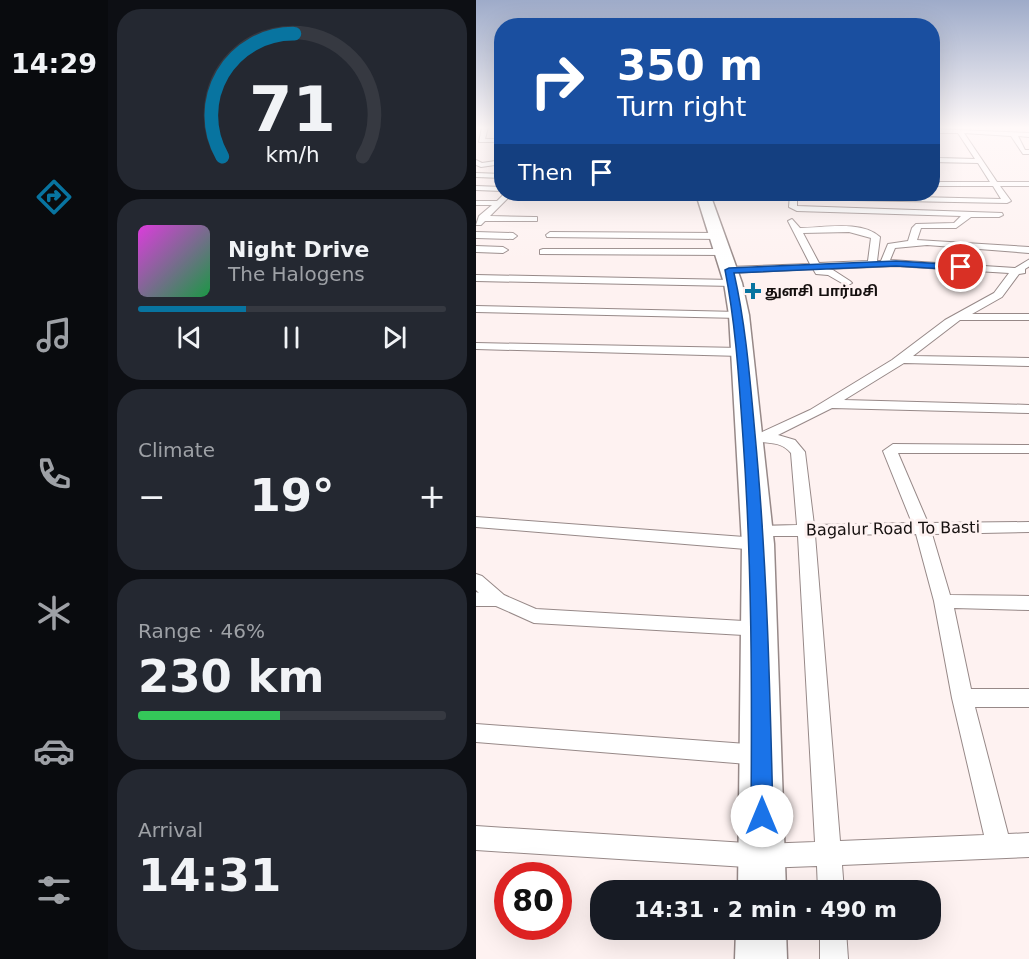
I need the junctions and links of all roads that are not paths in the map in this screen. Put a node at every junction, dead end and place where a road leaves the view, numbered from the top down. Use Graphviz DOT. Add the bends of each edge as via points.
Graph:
graph roads {
  1 [pos="988,172"];
  2 [pos="476,175"];
  3 [pos="494,176"];
  4 [pos="940,184"];
  5 [pos="995,184"];
  6 [pos="1030,184"];
  7 [pos="476,188"];
  8 [pos="494,189"];
  9 [pos="940,198"];
  10 [pos="705,201"];
  11 [pos="793,201"];
  12 [pos="476,203"];
  13 [pos="498,203"];
  14 [pos="969,214"];
  15 [pos="999,215"];
  16 [pos="534,219"];
  17 [pos="792,220"];
  18 [pos="479,221"];
  19 [pos="797,231"];
  20 [pos="476,235"];
  21 [pos="550,235"];
  22 [pos="513,236"];
  23 [pos="614,236"];
  24 [pos="912,242"];
  25 [pos="610,246"];
  26 [pos="476,249"];
  27 [pos="503,250"];
  28 [pos="1030,250"];
  29 [pos="543,252"];
  30 [pos="1030,262"];
  31 [pos="727,264"];
  32 [pos="872,264"];
  33 [pos="884,264"];
  34 [pos="817,269"];
  35 [pos="1016,271"];
  36 [pos="1030,272"];
  37 [pos="476,278"];
  38 [pos="846,283"];
  39 [pos="476,309"];
  40 [pos="739,315"];
  41 [pos="957,317"];
  42 [pos="1030,317"];
  43 [pos="476,346"];
  44 [pos="741,352"];
  45 [pos="902,359"];
  46 [pos="1030,362"];
  47 [pos="830,404"];
  48 [pos="1030,409"];
  49 [pos="757,440"];
  50 [pos="1030,449"];
  51 [pos="476,522"];
  52 [pos="922,527"];
  53 [pos="1030,527"];
  54 [pos="806,530"];
  55 [pos="757,537"];
  56 [pos="476,580"];
  57 [pos="476,599"];
  58 [pos="498,600"];
  59 [pos="942,602"];
  60 [pos="1030,603"];
  61 [pos="761,629"];
  62 [pos="962,698"];
  63 [pos="1030,698"];
  64 [pos="476,733"];
  65 [pos="762,756"];
  66 [pos="476,838"];
  67 [pos="999,845"];
  68 [pos="1030,845"];
  69 [pos="828,853"];
  70 [pos="762,856"];
  71 [pos="762,880"];
  72 [pos="830,880"];
  73 [pos="761,940"];
  74 [pos="833,940"];
  75 [pos="761,959"];
  76 [pos="834,959"];
  1 -- 5 [label="street"];
  2 -- 3 [label="street"];
  4 -- 5 [label="street"];
  5 -- 6 [label="street"];
  5 -- 9 [label="street" via="1007,201"];
  7 -- 8 [label="street"];
  10 -- 31 [label="highway"];
  11 -- 14 [label="street" via="793,207 802,209"];
  12 -- 13 [label="street"];
  13 -- 18 [label="street"];
  14 -- 15 [label="street"];
  14 -- 24 [label="street" via="956,225 919,226"];
  16 -- 18 [label="street"];
  17 -- 19 [label="street"];
  19 -- 32 [label="street" via="870,233 876,237"];
  19 -- 34 [label="street"];
  20 -- 22 [label="street"];
  21 -- 23 [label="street"];
  23 -- 25 [label="street"];
  23 -- 31 [label="street"];
  24 -- 28 [label="street"];
  24 -- 33 [label="street" via="892,246"];
  26 -- 27 [label="street"];
  29 -- 31 [label="street"];
  30 -- 35 [label="street"];
  31 -- 34 [label="street"];
  31 -- 37 [label="street"];
  31 -- 40 [label="highway"];
  32 -- 33 [label="street"];
  32 -- 34 [label="street"];
  33 -- 35 [label="street" via="923,263"];
  34 -- 38 [label="street" via="838,275"];
  35 -- 36 [label="street"];
  35 -- 41 [label="street" via="998,295"];
  39 -- 40 [label="street"];
  40 -- 44 [label="highway"];
  41 -- 42 [label="street"];
  41 -- 45 [label="street"];
  43 -- 44 [label="street"];
  44 -- 49 [label="highway"];
  45 -- 46 [label="street"];
  45 -- 47 [label="street"];
  47 -- 48 [label="street"];
  47 -- 49 [label="street"];
  49 -- 54 [label="street" via="790,443 798,453"];
  49 -- 55 [label="highway"];
  50 -- 52 [label="street" via="898,447 890,451"];
  51 -- 55 [label="street, Bagalur Road To Basti"];
  52 -- 53 [label="street, Bagalur Road To Basti"];
  52 -- 54 [label="street, Bagalur Road To Basti"];
  52 -- 59 [label="street"];
  54 -- 55 [label="street, Bagalur Road To Basti"];
  54 -- 69 [label="street"];
  55 -- 61 [label="highway"];
  56 -- 58 [label="street"];
  57 -- 58 [label="street"];
  58 -- 61 [label="street" via="533,616"];
  59 -- 60 [label="street"];
  59 -- 62 [label="street"];
  61 -- 65 [label="highway"];
  62 -- 63 [label="street"];
  62 -- 67 [label="street"];
  64 -- 65 [label="street"];
  65 -- 70 [label="highway"];
  66 -- 70 [label="street"];
  67 -- 68 [label="street"];
  67 -- 69 [label="street"];
  69 -- 70 [label="street"];
  69 -- 72 [label="street"];
  70 -- 71 [label="highway"];
  73 -- 75 [label="highway"];
  74 -- 76 [label="street"];
}
